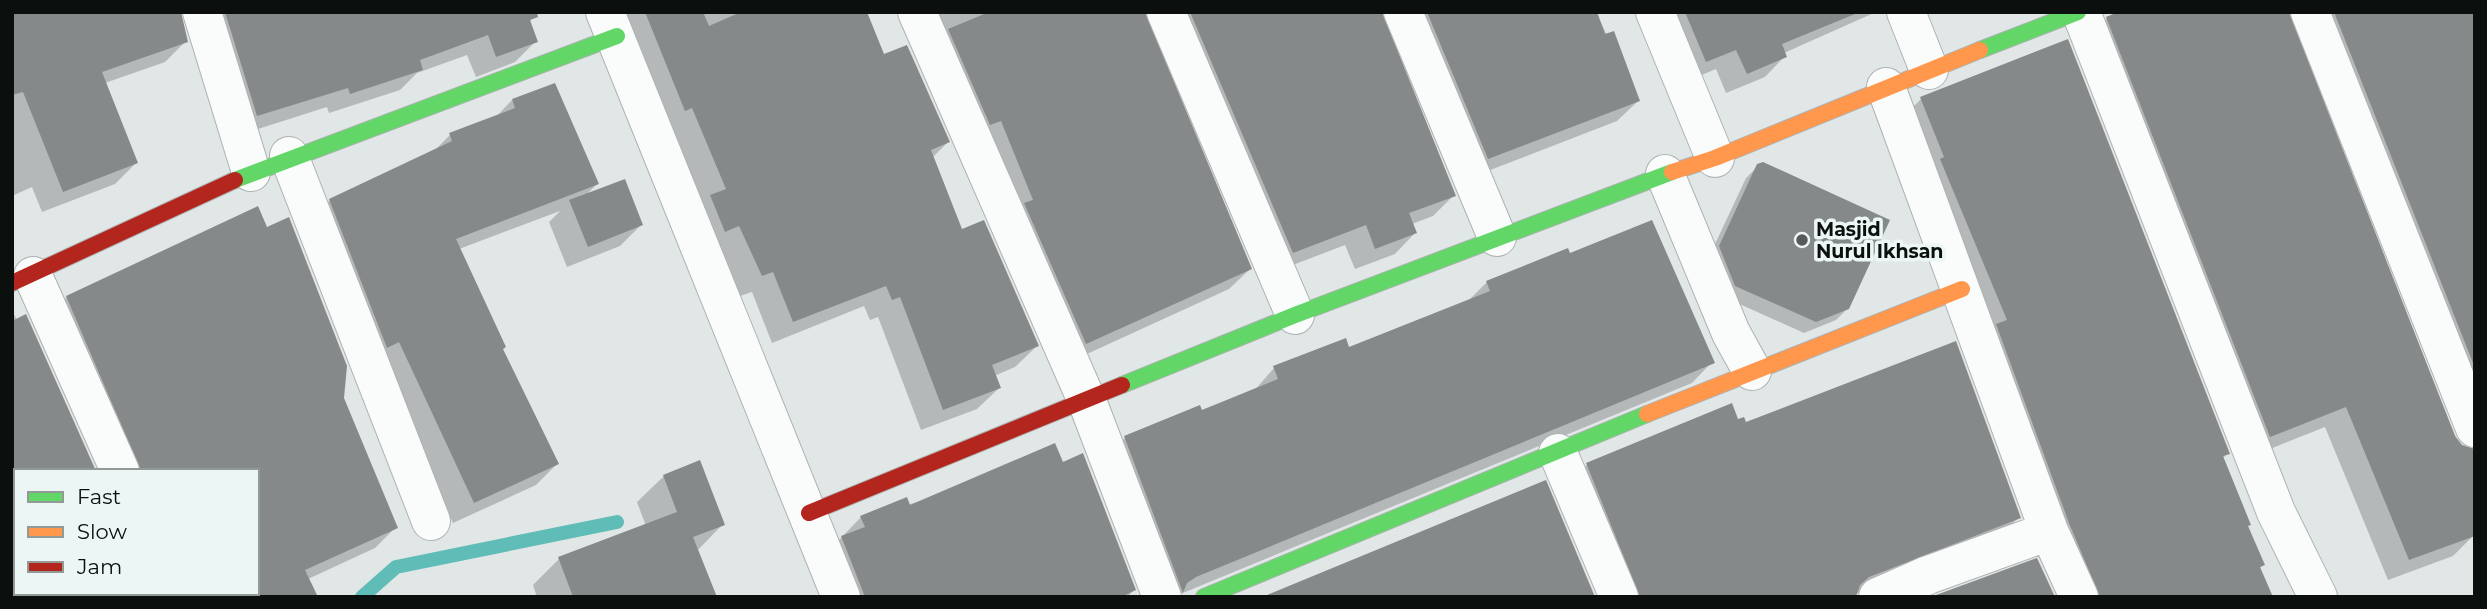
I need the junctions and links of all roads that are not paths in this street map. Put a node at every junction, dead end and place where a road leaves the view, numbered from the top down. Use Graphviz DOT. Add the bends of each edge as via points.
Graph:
graph roads {
  1 [pos="202,12"];
  2 [pos="917,12"];
  3 [pos="1166,12"];
  4 [pos="1403,12"];
  5 [pos="1655,12"];
  6 [pos="1906,12"];
  7 [pos="2080,12"];
  8 [pos="2310,12"];
  9 [pos="611,24"];
  10 [pos="1929,70"];
  11 [pos="1886,86"];
  12 [pos="289,156"];
  13 [pos="1715,158"];
  14 [pos="251,172"];
  15 [pos="1665,174"];
  16 [pos="1497,237"];
  17 [pos="23,280"];
  18 [pos="1962,289"];
  19 [pos="1295,315"];
  20 [pos="1752,371"];
  21 [pos="1087,401"];
  22 [pos="2475,428"];
  23 [pos="1558,453"];
  24 [pos="119,469"];
  25 [pos="809,513"];
  26 [pos="431,521"];
  27 [pos="2049,531"];
  28 [pos="841,597"];
  29 [pos="1161,597"];
  30 [pos="1204,597"];
  31 [pos="1619,597"];
  32 [pos="1878,597"];
  33 [pos="2079,597"];
  34 [pos="2318,597"];
  1 -- 14 [label="street"];
  2 -- 21 [label="street"];
  3 -- 19 [label="street"];
  4 -- 16 [label="street"];
  5 -- 13 [label="street"];
  6 -- 10 [label="street"];
  7 -- 10 [label="street"];
  7 -- 34 [label="street" via="2276,512"];
  8 -- 22 [label="street"];
  9 -- 12 [label="street"];
  9 -- 25 [label="street"];
  10 -- 11 [label="street"];
  11 -- 13 [label="street"];
  11 -- 18 [label="street"];
  12 -- 14 [label="street"];
  12 -- 26 [label="street"];
  13 -- 15 [label="street"];
  14 -- 17 [label="street"];
  15 -- 16 [label="street"];
  15 -- 20 [label="street" via="1731,334"];
  16 -- 19 [label="street"];
  17 -- 24 [label="street"];
  18 -- 20 [label="street"];
  18 -- 27 [label="street"];
  19 -- 21 [label="street"];
  20 -- 23 [label="street"];
  21 -- 25 [label="street"];
  21 -- 29 [label="street"];
  23 -- 30 [label="street"];
  23 -- 31 [label="street"];
  25 -- 28 [label="street"];
  27 -- 32 [label="street"];
  27 -- 33 [label="street"];
}
